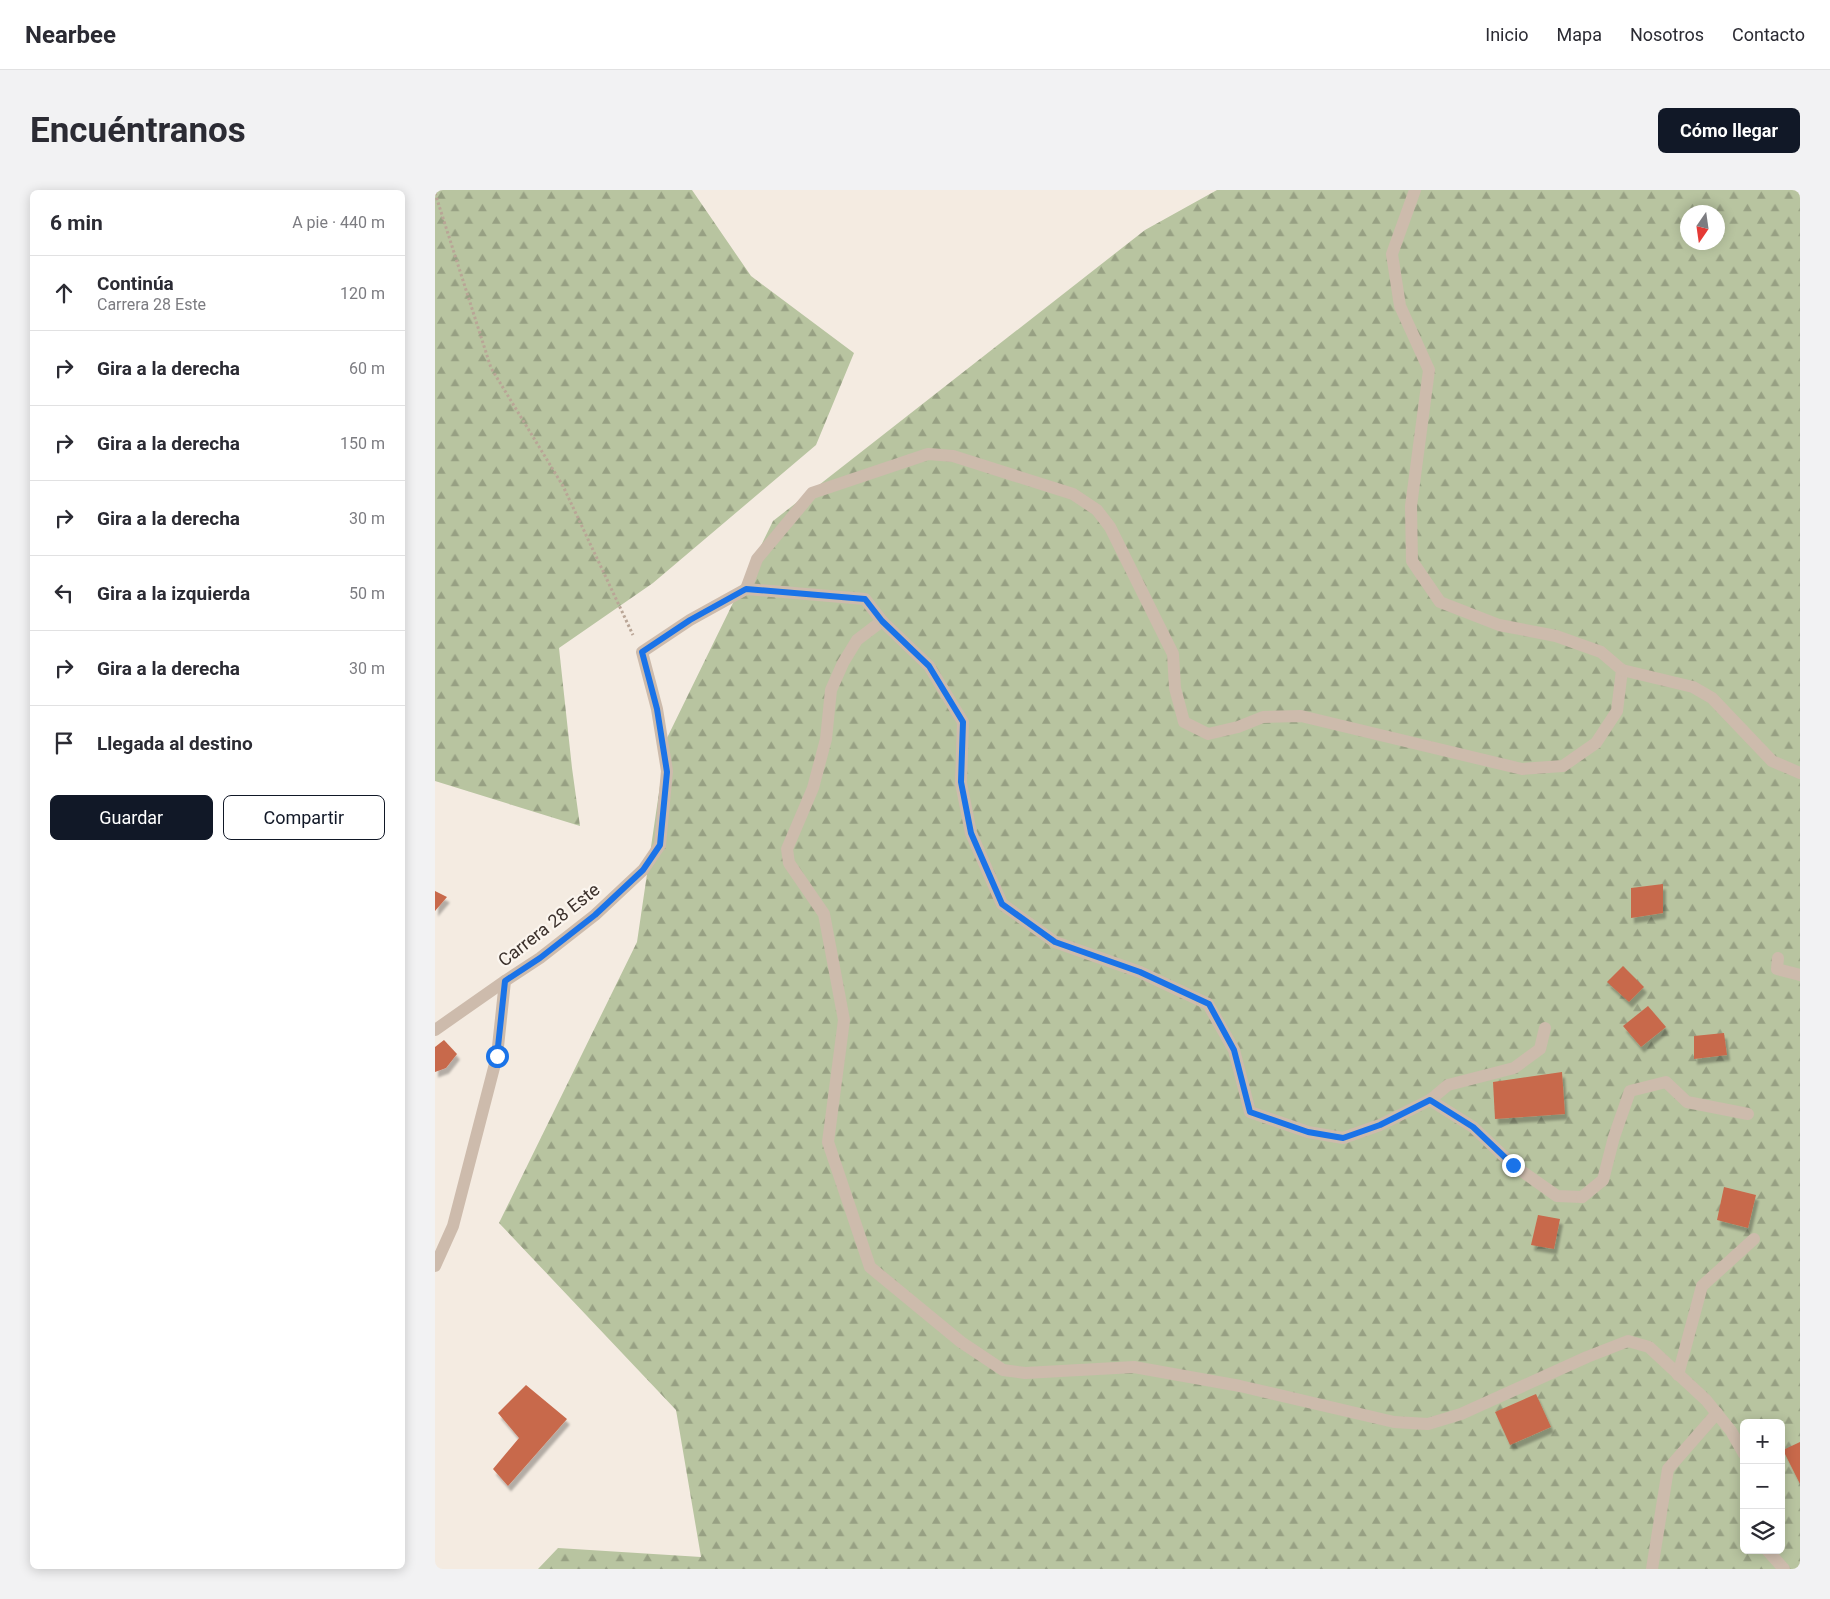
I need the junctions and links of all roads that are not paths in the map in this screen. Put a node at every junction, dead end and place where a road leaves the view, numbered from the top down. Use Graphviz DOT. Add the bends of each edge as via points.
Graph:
graph roads {
  1 [pos="1415,190"];
  2 [pos="746,589"];
  3 [pos="882,621"];
  4 [pos="1622,670"];
  5 [pos="1800,773"];
  6 [pos="1778,958"];
  7 [pos="1800,975"];
  8 [pos="505,981"];
  9 [pos="1545,1028"];
  10 [pos="435,1030"];
  11 [pos="1430,1100"];
  12 [pos="1749,1114"];
  13 [pos="1754,1239"];
  14 [pos="435,1266"];
  15 [pos="1678,1375"];
  16 [pos="1717,1413"];
  17 [pos="1740,1447"];
  18 [pos="1771,1554"];
  19 [pos="1652,1569"];
  20 [pos="1784,1569"];
  1 -- 4 [label="street" via="1392,254 1400,306 1429,370 1411,506 1412,560 1440,602 1499,625 1556,636 1601,652"];
  2 -- 3 [label="street" via="865,599"];
  2 -- 4 [label="street" via="757,559 812,493 928,454 953,456 1073,494 1097,510 1110,527 1173,654 1175,688 1184,722 1208,734 1263,717 1301,716 1522,769 1563,766 1596,743 1617,710"];
  2 -- 8 [label="street, Carrera 28 Este" via="690,620 642,652 657,709 667,772 660,845 643,870 595,915"];
  3 -- 11 [label="street" via="929,666 963,722 961,782 971,833 1002,904 1055,942 1140,972 1209,1004 1234,1050 1250,1112 1308,1132 1343,1138 1380,1125"];
  3 -- 15 [label="street" via="857,640 831,690 827,739 813,788 787,849 789,863 824,914 844,1020 828,1142 870,1267 961,1342 1003,1370 1025,1373 1134,1367 1240,1386 1394,1422 1428,1424 1461,1414 1628,1341 1649,1348"];
  4 -- 5 [label="street" via="1693,687 1712,698 1772,761"];
  6 -- 7 [label="street" via="1777,969"];
  8 -- 10 [label="street"];
  8 -- 14 [label="street, Carrera 28 Este" via="497,1056 453,1226"];
  9 -- 11 [label="street" via="1540,1049 1514,1068 1448,1085"];
  11 -- 12 [label="street" via="1473,1127 1513,1165 1557,1196 1581,1197 1603,1180 1630,1091 1666,1082 1687,1102"];
  13 -- 15 [label="street" via="1702,1286"];
  15 -- 16 [label="street"];
  16 -- 17 [label="street"];
  16 -- 19 [label="street" via="1668,1469"];
  18 -- 20 [label="street"];
}
